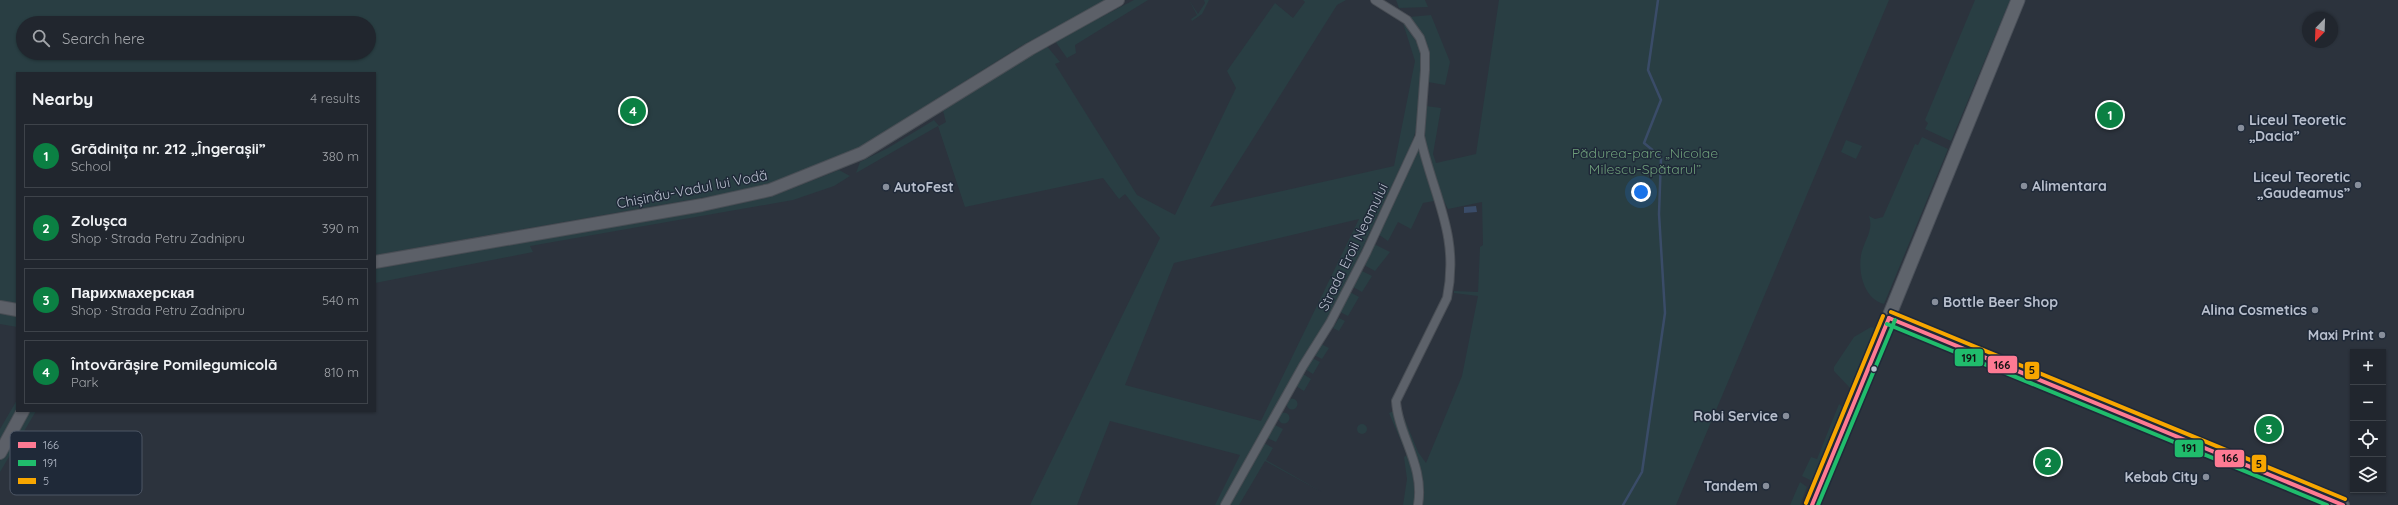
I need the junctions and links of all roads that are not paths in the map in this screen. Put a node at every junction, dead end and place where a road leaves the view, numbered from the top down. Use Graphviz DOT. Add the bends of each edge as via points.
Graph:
graph roads {
  1 [pos="1118,0"];
  2 [pos="1375,0"];
  3 [pos="2018,0"];
  4 [pos="1420,136"];
  5 [pos="376,262"];
  6 [pos="0,307"];
  7 [pos="16,310"];
  8 [pos="1889,318"];
  9 [pos="23,412"];
  10 [pos="13,431"];
  11 [pos="10,436"];
  12 [pos="0,453"];
  13 [pos="1225,505"];
  14 [pos="1418,505"];
  15 [pos="1812,505"];
  16 [pos="2344,505"];
  1 -- 5 [label="main road, Chișinău-Vadul lui Vodă" via="1030,48 862,153 770,190 702,205"];
  2 -- 4 [label="street, Strada Eroii Neamului" via="1407,20 1420,38 1425,53 1426,70"];
  3 -- 8 [label="main road"];
  4 -- 13 [label="street, Strada Eroii Neamului" via="1338,309"];
  4 -- 14 [label="street" via="1432,184 1443,208 1450,241 1450,282 1447,298 1396,401 1414,460"];
  6 -- 7 [label="main road"];
  8 -- 15 [label="main road"];
  8 -- 16 [label="main road"];
  9 -- 10 [label="main road"];
  11 -- 12 [label="main road"];
}
